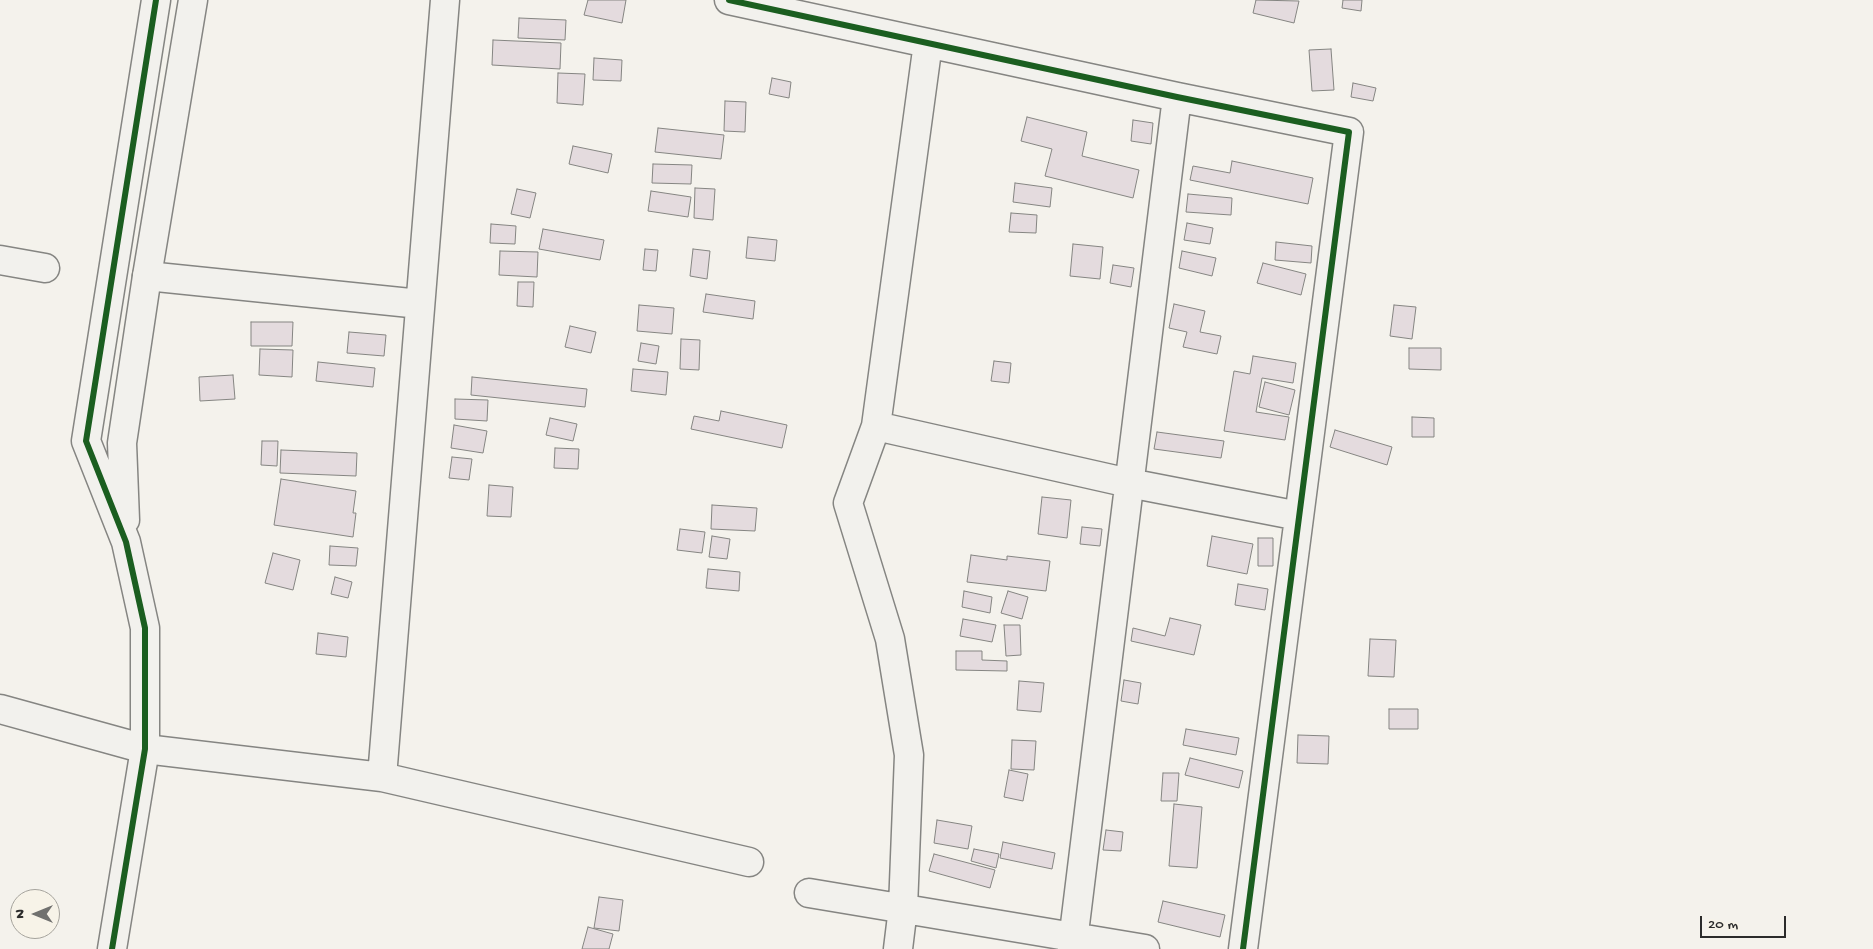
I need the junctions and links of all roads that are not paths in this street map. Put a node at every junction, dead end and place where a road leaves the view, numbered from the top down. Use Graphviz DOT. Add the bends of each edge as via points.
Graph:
graph roads {
  1 [pos="156,0"];
  2 [pos="193,0"];
  3 [pos="445,0"];
  4 [pos="729,0"];
  5 [pos="821,10"];
  6 [pos="928,43"];
  7 [pos="1177,97"];
  8 [pos="0,260"];
  9 [pos="44,268"];
  10 [pos="147,276"];
  11 [pos="420,304"];
  12 [pos="876,426"];
  13 [pos="1129,482"];
  14 [pos="1300,516"];
  15 [pos="126,542"];
  16 [pos="0,709"];
  17 [pos="145,749"];
  18 [pos="382,777"];
  19 [pos="749,862"];
  20 [pos="810,892"];
  21 [pos="903,908"];
  22 [pos="1073,943"];
  23 [pos="112,949"];
  24 [pos="898,949"];
  25 [pos="1145,949"];
  26 [pos="1243,949"];
  1 -- 15 [label="street" via="86,440"];
  2 -- 10 [label="street"];
  3 -- 11 [label="street"];
  4 -- 5 [label="street"];
  5 -- 6 [label="street"];
  6 -- 7 [label="street"];
  6 -- 12 [label="street"];
  7 -- 13 [label="street"];
  7 -- 14 [label="street" via="1349,132"];
  8 -- 9 [label="street"];
  10 -- 11 [label="street"];
  10 -- 15 [label="street" via="122,443"];
  11 -- 18 [label="street"];
  12 -- 13 [label="street"];
  12 -- 21 [label="street" via="848,503 890,639 909,755"];
  13 -- 14 [label="street"];
  13 -- 22 [label="street"];
  14 -- 26 [label="street"];
  15 -- 17 [label="street" via="145,628"];
  16 -- 17 [label="street"];
  17 -- 18 [label="street"];
  17 -- 23 [label="street"];
  18 -- 19 [label="street"];
  20 -- 21 [label="street"];
  21 -- 22 [label="street"];
  21 -- 24 [label="street"];
  22 -- 25 [label="street"];
}
